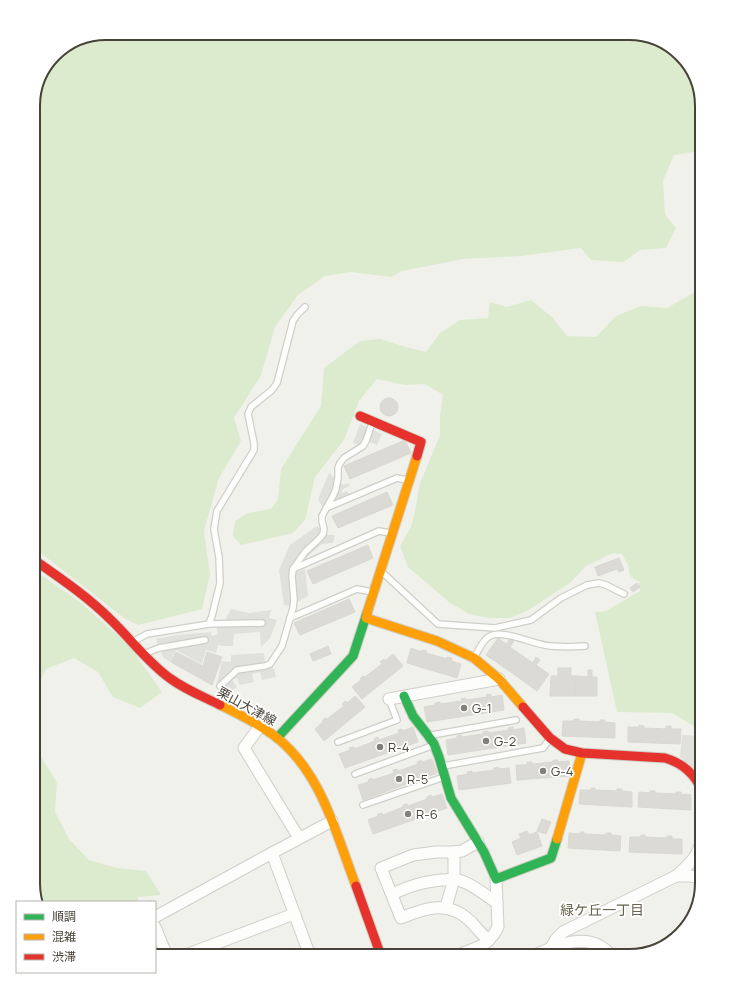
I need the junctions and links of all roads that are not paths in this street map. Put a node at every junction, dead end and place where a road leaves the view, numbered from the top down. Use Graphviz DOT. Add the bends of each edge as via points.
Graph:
graph roads {
  1 [pos="305,307"];
  2 [pos="360,416"];
  3 [pos="373,421"];
  4 [pos="409,481"];
  5 [pos="326,508"];
  6 [pos="392,533"];
  7 [pos="40,564"];
  8 [pos="293,569"];
  9 [pos="381,571"];
  10 [pos="374,593"];
  11 [pos="624,594"];
  12 [pos="290,618"];
  13 [pos="366,618"];
  14 [pos="262,623"];
  15 [pos="209,624"];
  16 [pos="205,640"];
  17 [pos="132,642"];
  18 [pos="585,646"];
  19 [pos="143,654"];
  20 [pos="474,658"];
  21 [pos="499,679"];
  22 [pos="220,686"];
  23 [pos="404,696"];
  24 [pos="389,699"];
  25 [pos="516,720"];
  26 [pos="260,726"];
  27 [pos="430,736"];
  28 [pos="277,738"];
  29 [pos="550,738"];
  30 [pos="338,742"];
  31 [pos="434,745"];
  32 [pos="582,753"];
  33 [pos="442,766"];
  34 [pos="355,774"];
  35 [pos="444,777"];
  36 [pos="695,778"];
  37 [pos="363,805"];
  38 [pos="332,821"];
  39 [pos="299,838"];
  40 [pos="478,842"];
  41 [pos="272,852"];
  42 [pos="454,852"];
  43 [pos="695,857"];
  44 [pos="676,876"];
  45 [pos="695,877"];
  46 [pos="454,879"];
  47 [pos="496,879"];
  48 [pos="392,894"];
  49 [pos="497,903"];
  50 [pos="446,907"];
  51 [pos="294,914"];
  52 [pos="156,916"];
  53 [pos="156,929"];
  54 [pos="489,940"];
  55 [pos="551,948"];
  56 [pos="164,949"];
  57 [pos="202,949"];
  58 [pos="307,949"];
  59 [pos="378,949"];
  60 [pos="473,949"];
  61 [pos="604,949"];
  1 -- 15 [label="lane" via="293,321 277,383 251,407 248,414 254,450 217,511 214,529 220,583"];
  2 -- 3 [label="street"];
  3 -- 4 [label="street" via="421,442"];
  3 -- 5 [label="lane" via="363,446 340,463 334,496"];
  4 -- 5 [label="lane" via="397,478"];
  4 -- 6 [label="street"];
  5 -- 8 [label="lane" via="322,516 323,534 304,552"];
  6 -- 8 [label="lane" via="379,531"];
  6 -- 9 [label="street"];
  7 -- 17 [label="street, 栗山大津線" via="82,594"];
  8 -- 12 [label="lane" via="294,600"];
  9 -- 10 [label="street"];
  9 -- 11 [label="lane" via="438,624 495,628 531,620 561,598 587,585 598,583"];
  10 -- 12 [label="lane" via="357,589"];
  10 -- 13 [label="street"];
  12 -- 22 [label="lane" via="282,646 270,664 237,670"];
  13 -- 20 [label="street" via="437,641"];
  13 -- 28 [label="street" via="353,656"];
  14 -- 15 [label="lane"];
  15 -- 17 [label="lane" via="147,634"];
  16 -- 19 [label="lane" via="159,648"];
  17 -- 19 [label="street, 栗山大津線"];
  18 -- 20 [label="lane" via="549,646 501,634 490,636 484,641"];
  19 -- 26 [label="street, 栗山大津線" via="167,676"];
  20 -- 21 [label="street"];
  21 -- 23 [label="street"];
  21 -- 29 [label="street"];
  23 -- 24 [label="street"];
  23 -- 27 [label="street" via="415,718"];
  24 -- 30 [label="lane" via="397,720"];
  25 -- 27 [label="lane"];
  26 -- 28 [label="street, 栗山大津線"];
  26 -- 39 [label="street" via="244,748"];
  27 -- 31 [label="street"];
  28 -- 38 [label="street, 栗山大津線" via="305,769"];
  29 -- 32 [label="street" via="565,749"];
  29 -- 33 [label="lane" via="543,748"];
  31 -- 33 [label="street"];
  31 -- 34 [label="lane"];
  32 -- 36 [label="street" via="665,758 676,762"];
  32 -- 47 [label="street" via="551,858"];
  33 -- 35 [label="street"];
  35 -- 37 [label="lane"];
  35 -- 40 [label="street" via="451,798"];
  38 -- 39 [label="street"];
  38 -- 59 [label="street, 栗山大津線"];
  39 -- 41 [label="street"];
  40 -- 42 [label="street" via="462,851"];
  40 -- 47 [label="street"];
  41 -- 51 [label="street"];
  41 -- 52 [label="street"];
  42 -- 46 [label="street"];
  42 -- 48 [label="street" via="413,856 381,868"];
  43 -- 44 [label="street"];
  44 -- 45 [label="street"];
  44 -- 55 [label="street" via="563,932"];
  46 -- 48 [label="street" via="411,886"];
  46 -- 49 [label="street"];
  46 -- 50 [label="street"];
  47 -- 49 [label="street"];
  48 -- 50 [label="street" via="401,918 435,907"];
  49 -- 54 [label="street" via="498,927"];
  50 -- 54 [label="street" via="467,918 482,936"];
  51 -- 57 [label="street"];
  51 -- 58 [label="street"];
  53 -- 56 [label="street"];
  54 -- 60 [label="street"];
  55 -- 61 [label="street" via="584,941"];
}
